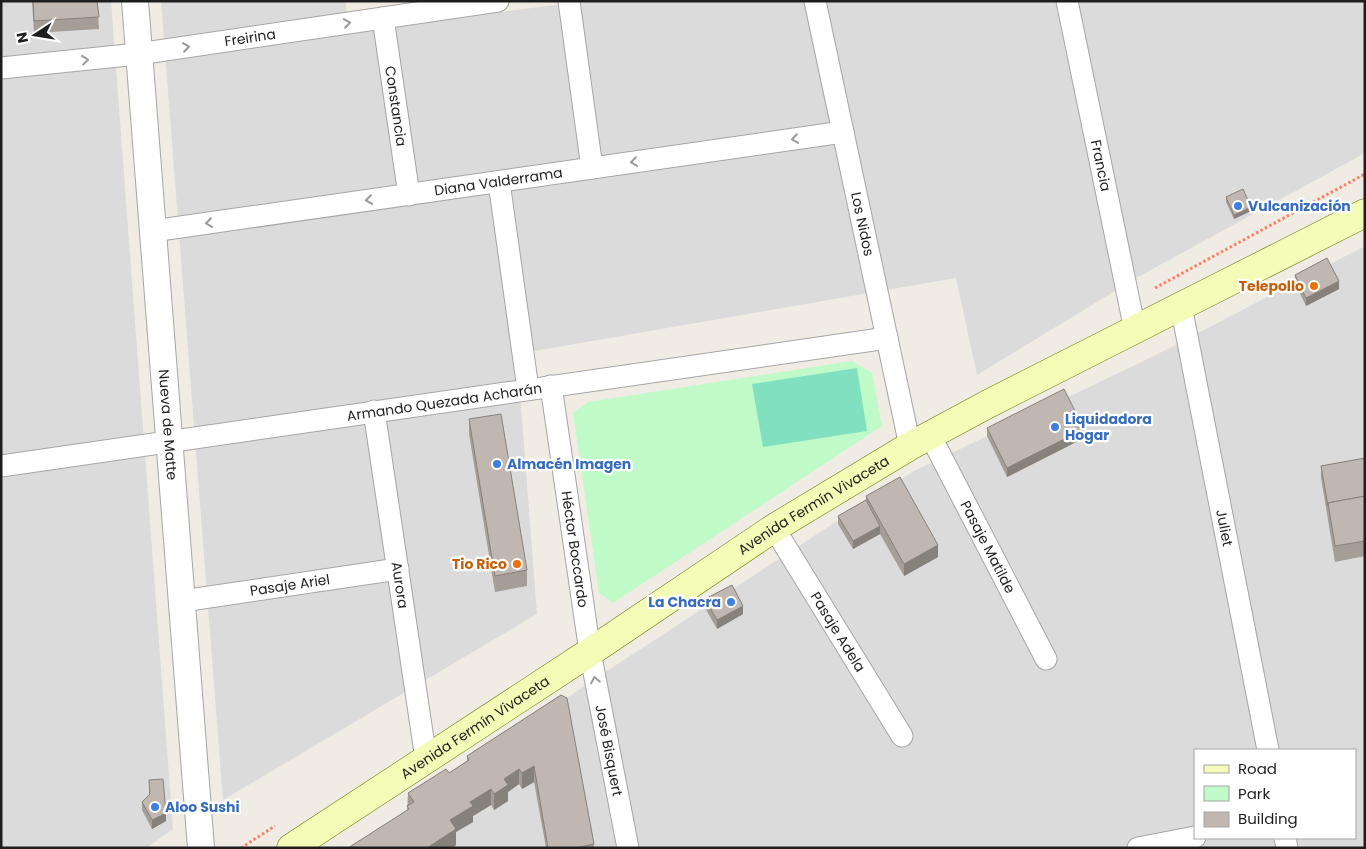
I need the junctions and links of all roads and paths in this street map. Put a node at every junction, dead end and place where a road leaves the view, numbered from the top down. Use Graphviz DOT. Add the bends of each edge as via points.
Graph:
graph roads {
  1 [pos="134,1"];
  2 [pos="498,1"];
  3 [pos="569,1"];
  4 [pos="816,1"];
  5 [pos="1067,1"];
  6 [pos="383,18"];
  7 [pos="138,54"];
  8 [pos="1,68"];
  9 [pos="843,132"];
  10 [pos="592,168"];
  11 [pos="499,182"];
  12 [pos="409,195"];
  13 [pos="1365,212"];
  14 [pos="153,231"];
  15 [pos="1181,306"];
  16 [pos="1134,330"];
  17 [pos="887,338"];
  18 [pos="551,386"];
  19 [pos="528,389"];
  20 [pos="374,411"];
  21 [pos="920,440"];
  22 [pos="170,441"];
  23 [pos="1,466"];
  24 [pos="774,528"];
  25 [pos="398,569"];
  26 [pos="182,601"];
  27 [pos="590,652"];
  28 [pos="1046,660"];
  29 [pos="902,736"];
  30 [pos="1268,749"];
  31 [pos="426,759"];
  32 [pos="1194,837"];
  33 [pos="201,848"];
  34 [pos="291,848"];
  35 [pos="628,848"];
  36 [pos="1138,848"];
  1 -- 7 [label="street, Nueva de Matte"];
  2 -- 6 [label="street, Freirina"];
  3 -- 10 [label="street"];
  4 -- 9 [label="street, Los Nidos"];
  5 -- 16 [label="street, Francia"];
  7 -- 6 [label="street, Freirina, one-way"];
  6 -- 12 [label="street, Constancia"];
  8 -- 7 [label="street, Freirina, one-way"];
  7 -- 14 [label="street, Nueva de Matte"];
  9 -- 10 [label="street, Diana Valderrama, one-way"];
  9 -- 17 [label="street, Los Nidos"];
  10 -- 11 [label="street, Diana Valderrama"];
  11 -- 12 [label="street, Diana Valderrama"];
  11 -- 19 [label="street"];
  12 -- 14 [label="street, Diana Valderrama, one-way"];
  13 -- 15 [label="main road, Avenida Fermín Vivaceta"];
  14 -- 22 [label="street, Nueva de Matte"];
  15 -- 16 [label="main road, Avenida Fermín Vivaceta"];
  15 -- 30 [label="street, Juliet"];
  16 -- 21 [label="main road, Avenida Fermín Vivaceta"];
  17 -- 18 [label="street, Armando Quezada Acharán"];
  17 -- 21 [label="street, Los Nidos"];
  18 -- 19 [label="street, Armando Quezada Acharán"];
  18 -- 27 [label="street, Héctor Boccardo"];
  19 -- 20 [label="street, Armando Quezada Acharán"];
  20 -- 22 [label="street, Armando Quezada Acharán"];
  20 -- 25 [label="street, Aurora"];
  21 -- 24 [label="main road, Avenida Fermín Vivaceta"];
  21 -- 28 [label="street, Pasaje Matilde"];
  22 -- 23 [label="street, Armando Quezada Acharán"];
  22 -- 26 [label="street, Nueva de Matte"];
  24 -- 27 [label="main road, Avenida Fermín Vivaceta"];
  24 -- 29 [label="street, Pasaje Adela"];
  25 -- 26 [label="street, Pasaje Ariel"];
  25 -- 31 [label="street, Aurora"];
  26 -- 33 [label="street, Nueva de Matte"];
  27 -- 31 [label="main road, Avenida Fermín Vivaceta"];
  35 -- 27 [label="street, José Bisquert, one-way"];
  31 -- 34 [label="main road, Avenida Fermín Vivaceta"];
  32 -- 36 [label="street"];
}
